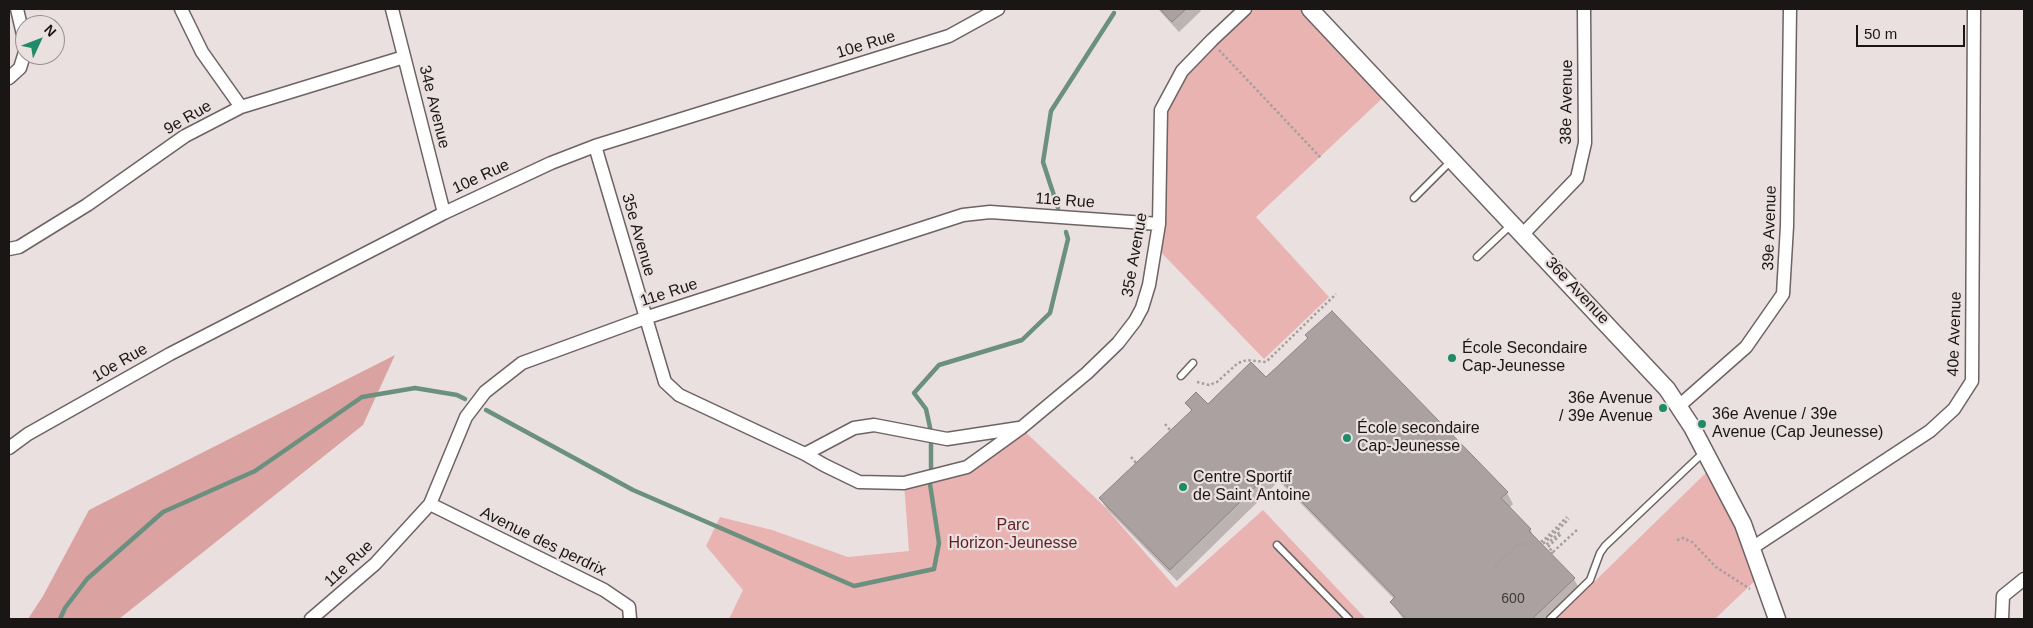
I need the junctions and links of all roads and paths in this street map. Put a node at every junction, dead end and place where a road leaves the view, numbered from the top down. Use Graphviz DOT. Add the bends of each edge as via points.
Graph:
graph roads {
  1 [pos="181,9"];
  2 [pos="392,9"];
  3 [pos="998,9"];
  4 [pos="1245,9"];
  5 [pos="1310,9"];
  6 [pos="1584,9"];
  7 [pos="1790,9"];
  8 [pos="1974,9"];
  9 [pos="1218,50"];
  10 [pos="404,58"];
  11 [pos="21,65"];
  12 [pos="9,78"];
  13 [pos="242,107"];
  14 [pos="595,146"];
  15 [pos="1320,158"];
  16 [pos="1452,160"];
  17 [pos="1414,198"];
  18 [pos="444,213"];
  19 [pos="1159,224"];
  20 [pos="1518,229"];
  21 [pos="9,249"];
  22 [pos="1477,258"];
  23 [pos="1336,294"];
  24 [pos="645,318"];
  25 [pos="1194,363"];
  26 [pos="1181,376"];
  27 [pos="1197,382"];
  28 [pos="1679,406"];
  29 [pos="1165,424"];
  30 [pos="1021,428"];
  31 [pos="1170,430"];
  32 [pos="9,448"];
  33 [pos="1705,451"];
  34 [pos="806,454"];
  35 [pos="1131,457"];
  36 [pos="1136,463"];
  37 [pos="430,504"];
  38 [pos="1578,529"];
  39 [pos="1677,540"];
  40 [pos="1277,545"];
  41 [pos="1752,548"];
  42 [pos="1495,567"];
  43 [pos="2024,579"];
  44 [pos="1751,589"];
  45 [pos="325,615"];
  46 [pos="311,619"];
  47 [pos="630,619"];
  48 [pos="1349,619"];
  49 [pos="1550,619"];
  50 [pos="1777,619"];
  51 [pos="2002,619"];
  1 -- 13 [label="street" via="202,52"];
  2 -- 10 [label="street, 34e Avenue"];
  3 -- 14 [label="street, 10e Rue" via="949,36"];
  4 -- 19 [label="street, 35e Avenue" via="1182,71 1161,110"];
  5 -- 16 [label="street, 36e Avenue"];
  6 -- 20 [label="street, 38e Avenue" via="1585,143 1577,178"];
  7 -- 28 [label="street, 39e Avenue" via="1788,226 1783,294 1746,347"];
  8 -- 41 [label="street, 40e Avenue" via="1972,380 1954,409 1930,431"];
  9 -- 15 [label="path"];
  10 -- 13 [label="street, 9e Rue"];
  10 -- 18 [label="street, 34e Avenue"];
  11 -- 12 [label="street"];
  13 -- 21 [label="street, 9e Rue" via="185,136 87,205 18,247"];
  14 -- 18 [label="street, 10e Rue"];
  14 -- 24 [label="street, 35e Avenue"];
  16 -- 17 [label="lane"];
  16 -- 20 [label="street, 36e Avenue"];
  18 -- 32 [label="street, 10e Rue" via="170,354 28,434"];
  19 -- 24 [label="street, 11e Rue" via="990,212 963,215"];
  19 -- 30 [label="street, 35e Avenue" via="1149,285 1135,321 1087,373"];
  20 -- 22 [label="lane"];
  20 -- 28 [label="street, 36e Avenue" via="1667,388"];
  23 -- 27 [label="path" via="1266,362 1247,360 1217,382 1209,385"];
  24 -- 34 [label="street, 35e Avenue" via="665,382 678,395"];
  24 -- 37 [label="street, 11e Rue" via="522,363 485,392 466,417"];
  25 -- 26 [label="lane"];
  28 -- 33 [label="street, 36e Avenue"];
  29 -- 31 [label="path"];
  30 -- 34 [label="street" via="947,439 874,425 854,428"];
  30 -- 34 [label="street, 35e Avenue" via="967,467 904,483 860,482"];
  33 -- 41 [label="street, 36e Avenue"];
  33 -- 49 [label="lane" via="1605,546 1590,580"];
  35 -- 36 [label="path"];
  37 -- 45 [label="street, 11e Rue"];
  37 -- 47 [label="street, Avenue des perdrix" via="604,590 629,607"];
  38 -- 42 [label="path" via="1552,553 1548,547 1561,534 1559,532 1546,545 1544,543 1568,518 1543,541 1517,545"];
  39 -- 44 [label="path" via="1683,538 1692,542 1716,566"];
  40 -- 48 [label="lane"];
  41 -- 50 [label="street, 36e Avenue"];
  43 -- 51 [label="street" via="2003,596"];
  45 -- 46 [label="street, 11e Rue"];
}
